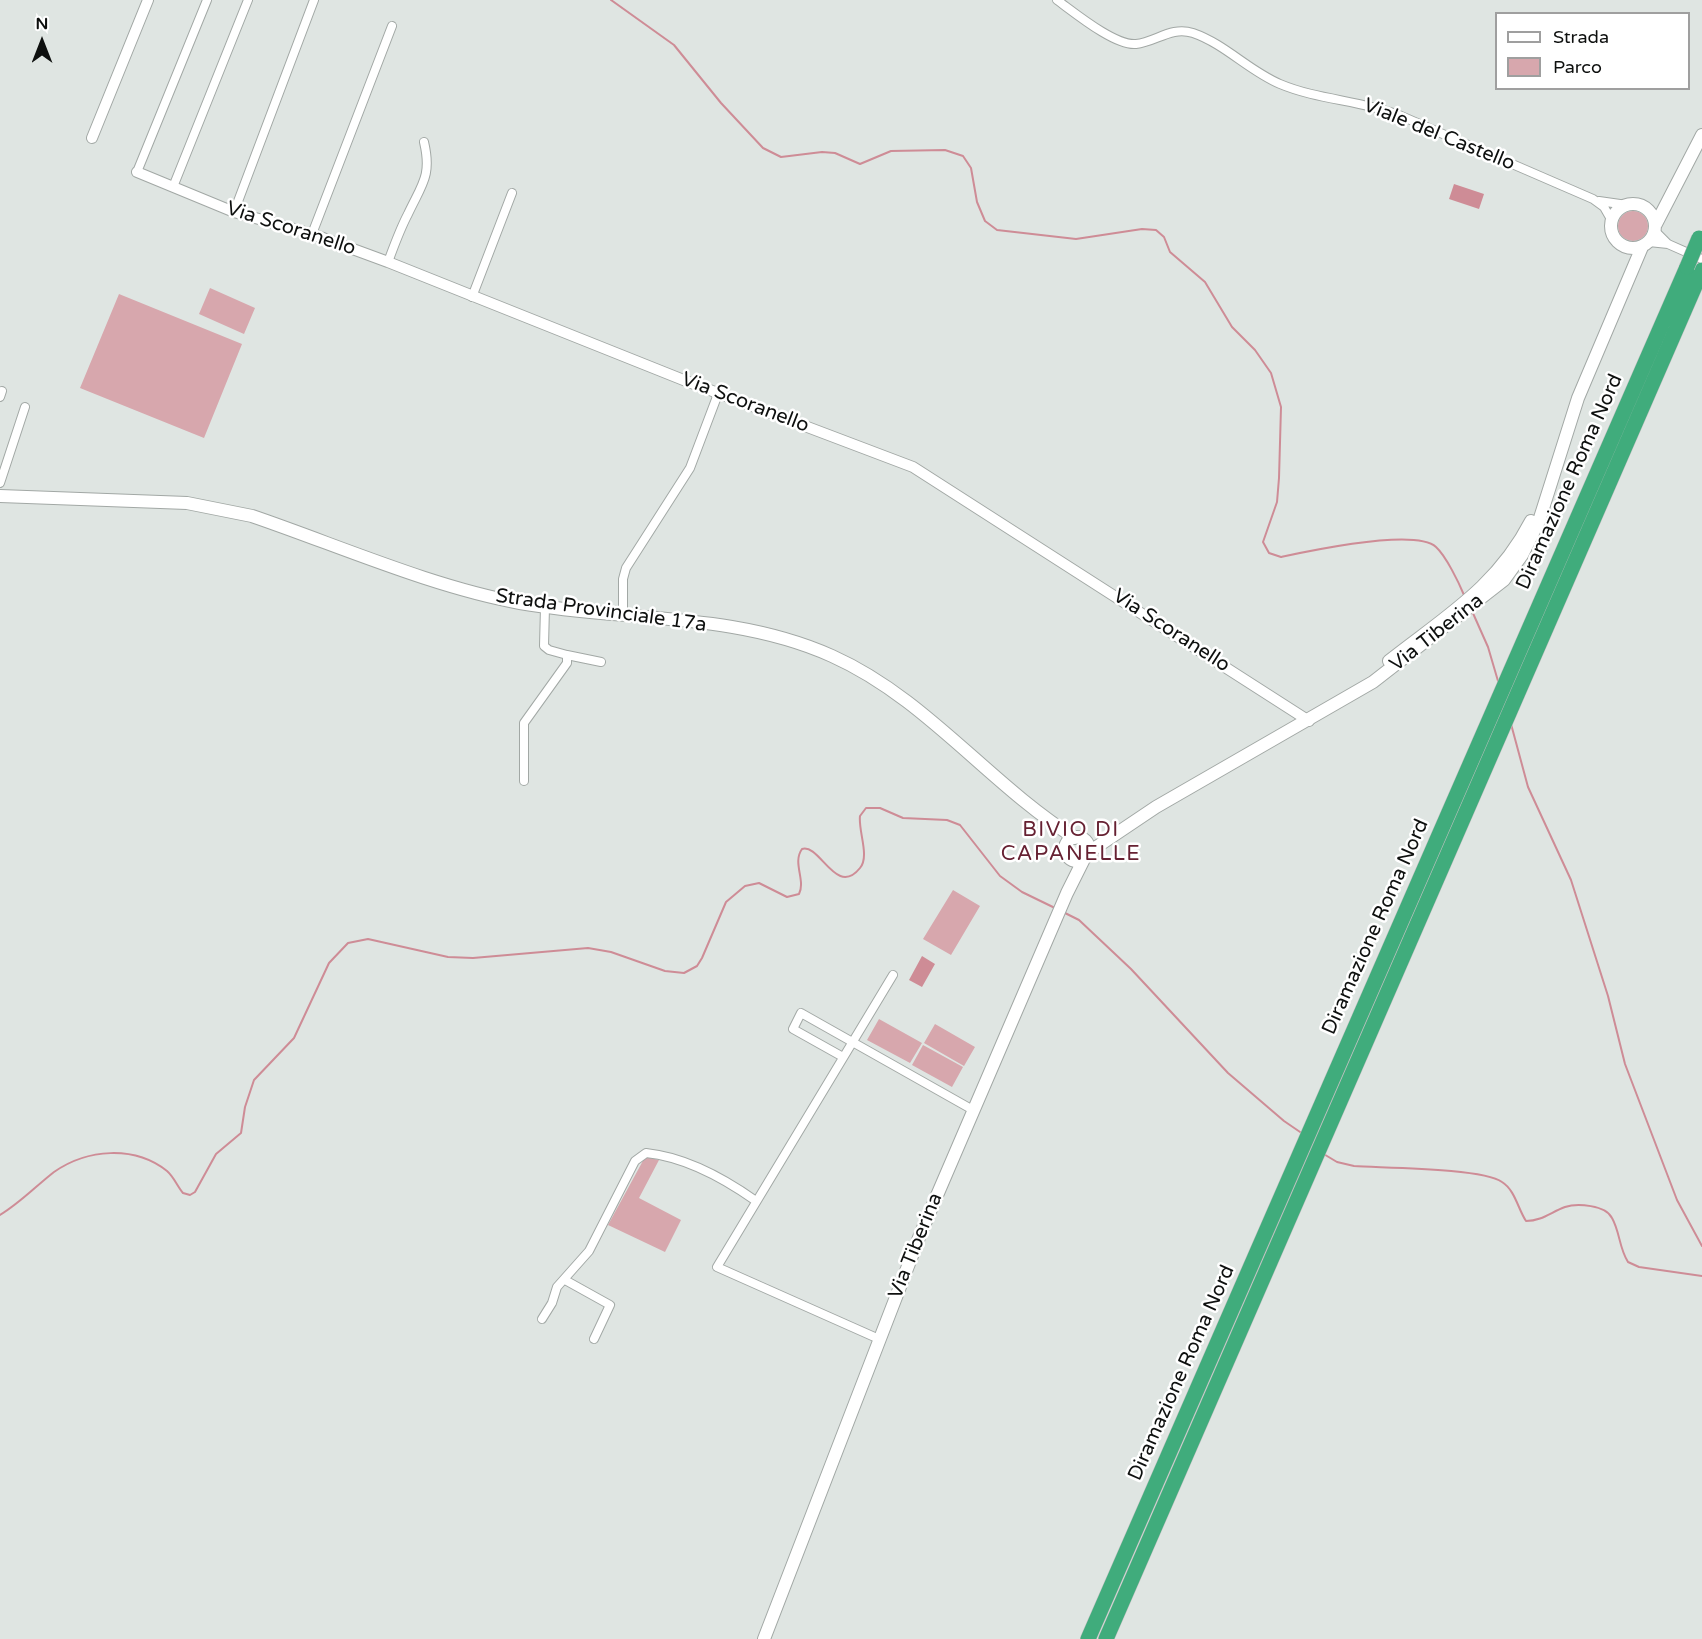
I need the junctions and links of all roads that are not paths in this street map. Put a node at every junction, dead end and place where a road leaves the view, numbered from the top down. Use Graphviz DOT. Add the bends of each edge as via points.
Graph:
graph roads {
  1 [pos="148,0"];
  2 [pos="207,0"];
  3 [pos="248,0"];
  4 [pos="314,0"];
  5 [pos="1057,0"];
  6 [pos="392,26"];
  7 [pos="1702,135"];
  8 [pos="92,138"];
  9 [pos="424,142"];
  10 [pos="137,172"];
  11 [pos="1677,185"];
  12 [pos="173,187"];
  13 [pos="512,194"];
  14 [pos="1593,199"];
  15 [pos="1628,205"];
  16 [pos="1644,207"];
  17 [pos="234,212"];
  18 [pos="1612,221"];
  19 [pos="312,234"];
  20 [pos="1651,236"];
  21 [pos="1701,236"];
  22 [pos="1619,244"];
  23 [pos="388,262"];
  24 [pos="1698,267"];
  25 [pos="1628,280"];
  26 [pos="472,297"];
  27 [pos="718,393"];
  28 [pos="25,406"];
  29 [pos="0,483"];
  30 [pos="0,496"];
  31 [pos="545,607"];
  32 [pos="623,616"];
  33 [pos="567,654"];
  34 [pos="601,662"];
  35 [pos="1308,721"];
  36 [pos="524,781"];
  37 [pos="1048,820"];
  38 [pos="1115,832"];
  39 [pos="1079,838"];
  40 [pos="1066,851"];
  41 [pos="1087,856"];
  42 [pos="1068,891"];
  43 [pos="892,975"];
  44 [pos="852,1042"];
  45 [pos="843,1057"];
  46 [pos="973,1110"];
  47 [pos="756,1202"];
  48 [pos="565,1280"];
  49 [pos="542,1319"];
  50 [pos="594,1339"];
  51 [pos="879,1339"];
  52 [pos="764,1639"];
  53 [pos="1088,1639"];
  54 [pos="1106,1639"];
  1 -- 8 [label="street"];
  2 -- 10 [label="street"];
  3 -- 12 [label="street"];
  4 -- 17 [label="street"];
  5 -- 14 [label="street, Viale del Castello" via="1121,42 1138,44 1178,31 1193,33 1279,83 1306,93 1390,111"];
  6 -- 19 [label="street"];
  7 -- 11 [label="main road"];
  9 -- 23 [label="street" via="425,183 408,212"];
  10 -- 12 [label="street, Via Scoranello"];
  11 -- 16 [label="main road"];
  11 -- 20 [label="main road"];
  12 -- 17 [label="street, Via Scoranello"];
  13 -- 26 [label="street"];
  14 -- 15 [label="street"];
  14 -- 18 [label="street" via="1604,207"];
  15 -- 16 [label="main road"];
  15 -- 18 [label="main road" via="1617,211"];
  16 -- 20 [label="main road" via="1650,211"];
  17 -- 19 [label="street, Via Scoranello"];
  18 -- 22 [label="main road" via="1612,234"];
  19 -- 23 [label="street, Via Scoranello"];
  20 -- 22 [label="main road" via="1630,249"];
  20 -- 24 [label="street"];
  20 -- 25 [label="main road"];
  21 -- 24 [label="highway, Diramazione Roma Nord, bridge"];
  22 -- 25 [label="main road" via="1626,257"];
  23 -- 26 [label="street, Via Scoranello"];
  24 -- 53 [label="highway, Diramazione Roma Nord" via="1493,711"];
  24 -- 54 [label="highway, Diramazione Roma Nord" via="1514,703"];
  25 -- 35 [label="main road, Via Tiberina" via="1541,499 1503,567 1481,594 1416,651"];
  26 -- 27 [label="street, Via Scoranello"];
  27 -- 32 [label="street" via="690,468 626,568"];
  27 -- 35 [label="street, Via Scoranello" via="922,471"];
  28 -- 29 [label="street"];
  30 -- 31 [label="main road, Strada Provinciale 17a" via="187,503 228,509 475,592"];
  31 -- 32 [label="main road, Strada Provinciale 17a"];
  31 -- 33 [label="street" via="544,646"];
  32 -- 37 [label="main road, Strada Provinciale 17a" via="756,632 834,657 918,709"];
  33 -- 34 [label="street"];
  33 -- 36 [label="street" via="565,669 524,723"];
  35 -- 38 [label="main road, Via Tiberina"];
  37 -- 39 [label="main road"];
  37 -- 40 [label="main road"];
  38 -- 39 [label="main road" via="1101,838"];
  38 -- 41 [label="main road, Via Tiberina"];
  39 -- 40 [label="main road" via="1069,841"];
  39 -- 41 [label="main road" via="1088,844"];
  40 -- 41 [label="main road" via="1073,860"];
  40 -- 42 [label="main road"];
  41 -- 42 [label="main road, Via Tiberina"];
  42 -- 46 [label="main road, Via Tiberina"];
  43 -- 44 [label="street"];
  44 -- 45 [label="street"];
  44 -- 45 [label="street" via="801,1013 793,1029"];
  44 -- 46 [label="street"];
  45 -- 47 [label="street"];
  46 -- 51 [label="main road, Via Tiberina"];
  47 -- 48 [label="street" via="736,1187 676,1159 646,1153 635,1161 590,1251"];
  47 -- 51 [label="street" via="717,1267"];
  48 -- 49 [label="street" via="557,1287"];
  48 -- 50 [label="street" via="610,1305"];
  51 -- 52 [label="main road, Via Tiberina"];
}
